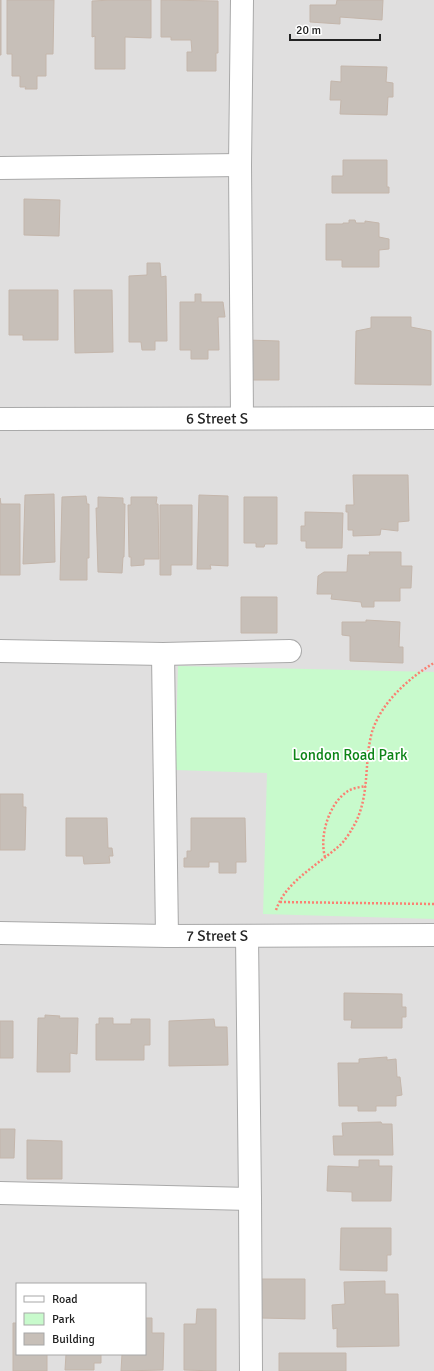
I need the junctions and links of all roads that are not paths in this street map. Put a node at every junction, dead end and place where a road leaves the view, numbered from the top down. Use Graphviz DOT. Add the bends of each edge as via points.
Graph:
graph roads {
  1 [pos="242,0"];
  2 [pos="240,165"];
  3 [pos="0,168"];
  4 [pos="242,417"];
  5 [pos="434,418"];
  6 [pos="0,419"];
  7 [pos="0,651"];
  8 [pos="290,651"];
  9 [pos="163,654"];
  10 [pos="0,933"];
  11 [pos="434,935"];
  12 [pos="167,936"];
  13 [pos="247,936"];
  14 [pos="0,1193"];
  15 [pos="250,1198"];
  16 [pos="251,1371"];
  1 -- 2 [label="street"];
  2 -- 3 [label="street"];
  2 -- 4 [label="street"];
  4 -- 5 [label="street, 6 Street S"];
  4 -- 6 [label="street, 6 Street S"];
  7 -- 9 [label="street"];
  8 -- 9 [label="street"];
  9 -- 12 [label="street"];
  10 -- 12 [label="street, 7 Street S"];
  11 -- 13 [label="street, 7 Street S"];
  12 -- 13 [label="street, 7 Street S"];
  13 -- 15 [label="street"];
  14 -- 15 [label="street"];
  15 -- 16 [label="street"];
}
